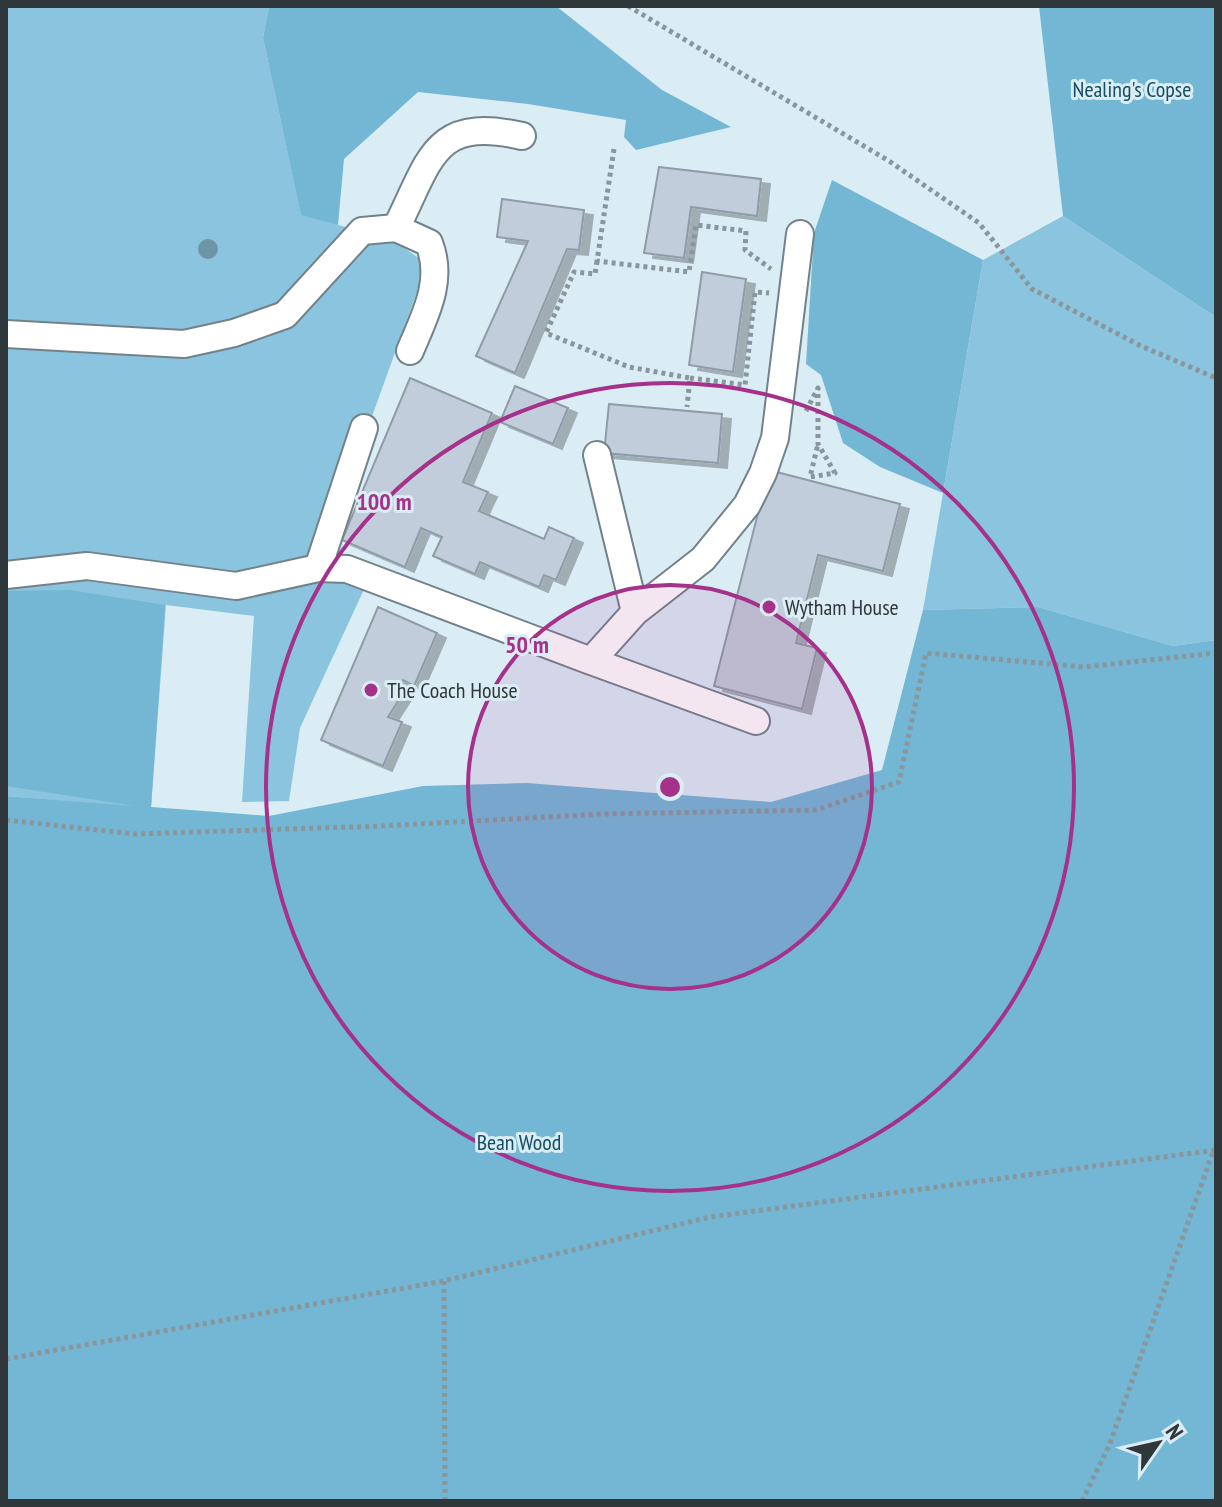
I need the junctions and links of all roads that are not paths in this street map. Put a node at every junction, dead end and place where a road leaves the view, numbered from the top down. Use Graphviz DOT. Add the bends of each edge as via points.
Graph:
graph roads {
  1 [pos="522,136"];
  2 [pos="396,228"];
  3 [pos="800,234"];
  4 [pos="6,334"];
  5 [pos="410,351"];
  6 [pos="364,428"];
  7 [pos="597,455"];
  8 [pos="318,568"];
  9 [pos="6,575"];
  10 [pos="635,612"];
  11 [pos="591,661"];
  12 [pos="756,721"];
  1 -- 2 [label="lane" via="479,129 453,135 432,157"];
  2 -- 4 [label="lane" via="362,231 285,315 234,333 184,344"];
  2 -- 5 [label="lane" via="429,243 438,264"];
  3 -- 10 [label="lane" via="784,271 775,438 763,473 747,505 703,559"];
  6 -- 8 [label="lane"];
  7 -- 10 [label="lane"];
  8 -- 9 [label="lane" via="236,586 87,566"];
  8 -- 11 [label="lane" via="347,569"];
  10 -- 11 [label="lane"];
  11 -- 12 [label="lane"];
}
